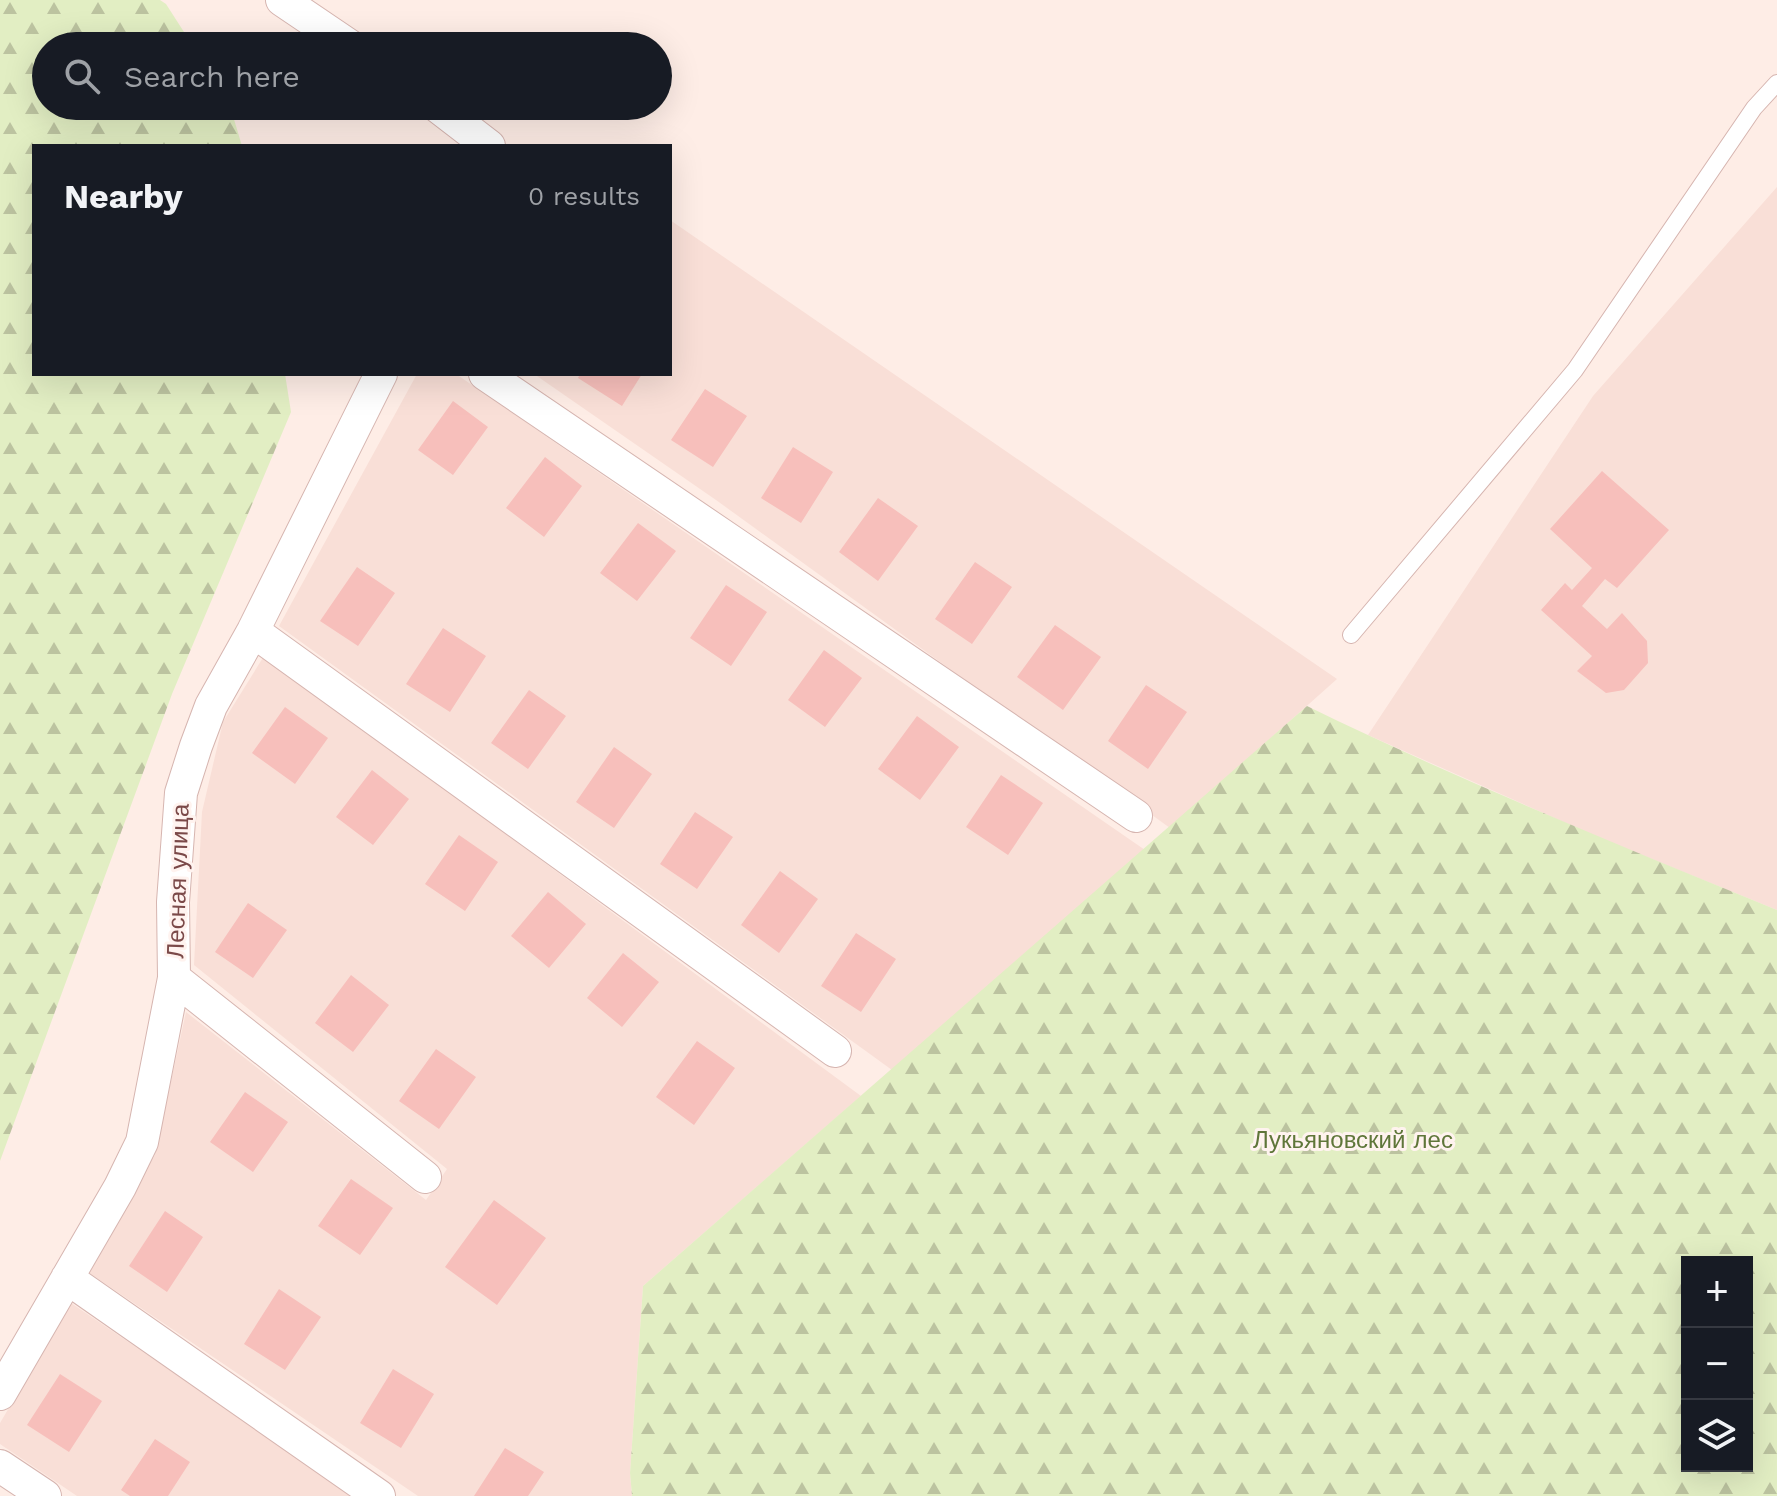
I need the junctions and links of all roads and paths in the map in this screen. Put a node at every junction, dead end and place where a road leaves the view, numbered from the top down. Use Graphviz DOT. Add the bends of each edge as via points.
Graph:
graph roads {
  1 [pos="282,0"];
  2 [pos="329,32"];
  3 [pos="1777,83"];
  4 [pos="455,120"];
  5 [pos="486,144"];
  6 [pos="380,376"];
  7 [pos="488,376"];
  8 [pos="253,631"];
  9 [pos="1351,635"];
  10 [pos="1136,816"];
  11 [pos="174,978"];
  12 [pos="835,1051"];
  13 [pos="425,1177"];
  14 [pos="67,1278"];
  15 [pos="0,1394"];
  16 [pos="0,1466"];
  17 [pos="45,1496"];
  18 [pos="379,1496"];
  1 -- 2 [label="street"];
  3 -- 9 [label="lane" via="1754,108 1575,370"];
  4 -- 5 [label="street"];
  6 -- 8 [label="street, Лесная улица"];
  7 -- 10 [label="street"];
  8 -- 11 [label="street, Лесная улица" via="211,706 181,793"];
  8 -- 12 [label="street"];
  11 -- 13 [label="street"];
  11 -- 14 [label="street, Лесная улица" via="142,1142"];
  14 -- 15 [label="street, Лесная улица"];
  14 -- 18 [label="street"];
  16 -- 17 [label="street"];
}
